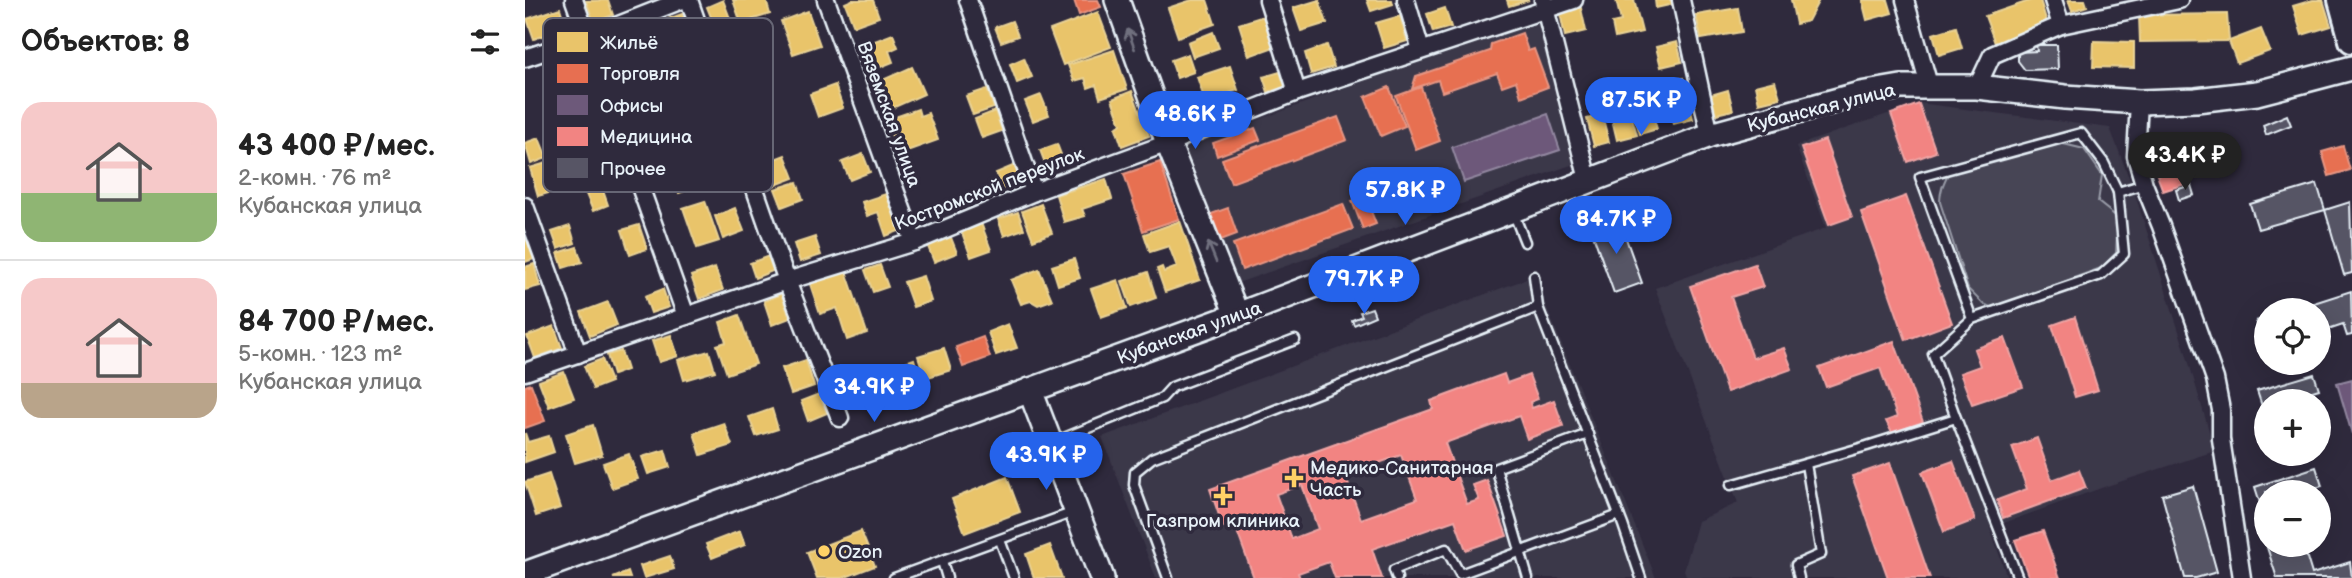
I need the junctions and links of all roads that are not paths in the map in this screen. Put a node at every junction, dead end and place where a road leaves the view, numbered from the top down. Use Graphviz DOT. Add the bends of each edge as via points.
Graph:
graph roads {
  1 [pos="574,0"];
  2 [pos="682,0"];
  3 [pos="688,0"];
  4 [pos="826,0"];
  5 [pos="968,0"];
  6 [pos="1117,0"];
  7 [pos="1268,0"];
  8 [pos="1406,0"];
  9 [pos="1574,0"];
  10 [pos="1681,0"];
  11 [pos="1905,0"];
  12 [pos="2053,0"];
  13 [pos="2178,0"];
  14 [pos="2340,0"];
  15 [pos="1544,4"];
  16 [pos="581,18"];
  17 [pos="636,18"];
  18 [pos="694,18"];
  19 [pos="2061,25"];
  20 [pos="2352,40"];
  21 [pos="1421,50"];
  22 [pos="543,52"];
  23 [pos="525,58"];
  24 [pos="2352,68"];
  25 [pos="1929,85"];
  26 [pos="1977,86"];
  27 [pos="1297,92"];
  28 [pos="2139,102"];
  29 [pos="1710,135"];
  30 [pos="1168,143"];
  31 [pos="1588,180"];
  32 [pos="2144,184"];
  33 [pos="642,192"];
  34 [pos="756,192"];
  35 [pos="1034,192"];
  36 [pos="2118,192"];
  37 [pos="525,206"];
  38 [pos="1512,209"];
  39 [pos="914,242"];
  40 [pos="1524,242"];
  41 [pos="1534,276"];
  42 [pos="787,281"];
  43 [pos="1538,307"];
  44 [pos="1237,315"];
  45 [pos="686,316"];
  46 [pos="1972,319"];
  47 [pos="1295,340"];
  48 [pos="578,354"];
  49 [pos="525,372"];
  50 [pos="1030,390"];
  51 [pos="840,418"];
  52 [pos="1956,418"];
  53 [pos="1588,434"];
  54 [pos="1051,444"];
  55 [pos="1806,464"];
  56 [pos="1731,485"];
  57 [pos="1077,511"];
  58 [pos="1619,515"];
  59 [pos="1000,540"];
  60 [pos="1520,550"];
  61 [pos="941,561"];
  62 [pos="526,570"];
  63 [pos="1461,576"];
  64 [pos="894,578"];
  65 [pos="947,578"];
  66 [pos="1014,578"];
  67 [pos="1102,578"];
  68 [pos="1168,578"];
  69 [pos="1397,578"];
  70 [pos="1528,578"];
  71 [pos="1641,578"];
  72 [pos="1799,578"];
  73 [pos="2018,578"];
  74 [pos="2242,578"];
  1 -- 16 [label="street"];
  2 -- 17 [label="street"];
  3 -- 18 [label="street"];
  4 -- 39 [label="street, Вяземская улица"];
  5 -- 35 [label="street"];
  30 -- 6 [label="main road, one-way"];
  7 -- 27 [label="street"];
  8 -- 21 [label="street"];
  9 -- 15 [label="street, Костромской переулок"];
  10 -- 29 [label="street"];
  11 -- 25 [label="street"];
  12 -- 19 [label="street"];
  13 -- 19 [label="street"];
  14 -- 20 [label="main road"];
  15 -- 21 [label="street, Костромской переулок"];
  15 -- 31 [label="street"];
  19 -- 26 [label="street" via="1992,55"];
  21 -- 27 [label="street, Костромской переулок"];
  22 -- 23 [label="street"];
  24 -- 28 [label="main road, Кубанская улица" via="2257,93"];
  25 -- 26 [label="main road, Кубанская улица"];
  25 -- 29 [label="main road, Кубанская улица" via="1860,94"];
  26 -- 28 [label="main road, Кубанская улица"];
  27 -- 30 [label="street, Костромской переулок"];
  28 -- 32 [label="street" via="2136,156"];
  29 -- 31 [label="main road, Кубанская улица"];
  30 -- 35 [label="street, Костромской переулок"];
  44 -- 30 [label="main road, one-way"];
  31 -- 38 [label="main road, Кубанская улица"];
  32 -- 36 [label="lane"];
  32 -- 74 [label="street" via="2215,379"];
  33 -- 45 [label="street"];
  34 -- 42 [label="street"];
  35 -- 39 [label="street, Костромской переулок"];
  36 -- 46 [label="lane" via="2124,254 2101,275"];
  36 -- 46 [label="lane" via="2104,163 2081,133 1920,177"];
  37 -- 48 [label="street"];
  38 -- 40 [label="lane"];
  38 -- 44 [label="main road, Кубанская улица"];
  39 -- 42 [label="street, Костромской переулок"];
  41 -- 43 [label="lane"];
  42 -- 45 [label="street, Костромской переулок"];
  42 -- 51 [label="street"];
  43 -- 53 [label="lane"];
  43 -- 68 [label="lane" via="1152,458 1135,472 1134,485"];
  44 -- 50 [label="main road, Кубанская улица"];
  45 -- 48 [label="street, Костромской переулок"];
  46 -- 52 [label="lane" via="1933,354"];
  47 -- 54 [label="lane" via="1172,387 1162,398"];
  48 -- 49 [label="street, Костромской переулок"];
  50 -- 54 [label="main road"];
  50 -- 62 [label="main road, Кубанская улица"];
  52 -- 55 [label="lane"];
  52 -- 73 [label="lane"];
  53 -- 58 [label="lane"];
  53 -- 60 [label="lane" via="1496,468"];
  54 -- 57 [label="main road"];
  55 -- 56 [label="lane"];
  55 -- 72 [label="lane" via="1821,554 1796,565"];
  57 -- 59 [label="lane"];
  57 -- 67 [label="main road"];
  58 -- 60 [label="lane"];
  58 -- 71 [label="lane"];
  59 -- 61 [label="lane"];
  59 -- 66 [label="lane"];
  60 -- 63 [label="lane"];
  60 -- 70 [label="lane"];
  61 -- 64 [label="lane"];
  61 -- 65 [label="lane"];
  63 -- 69 [label="lane" via="1446,549 1394,570"];
}
